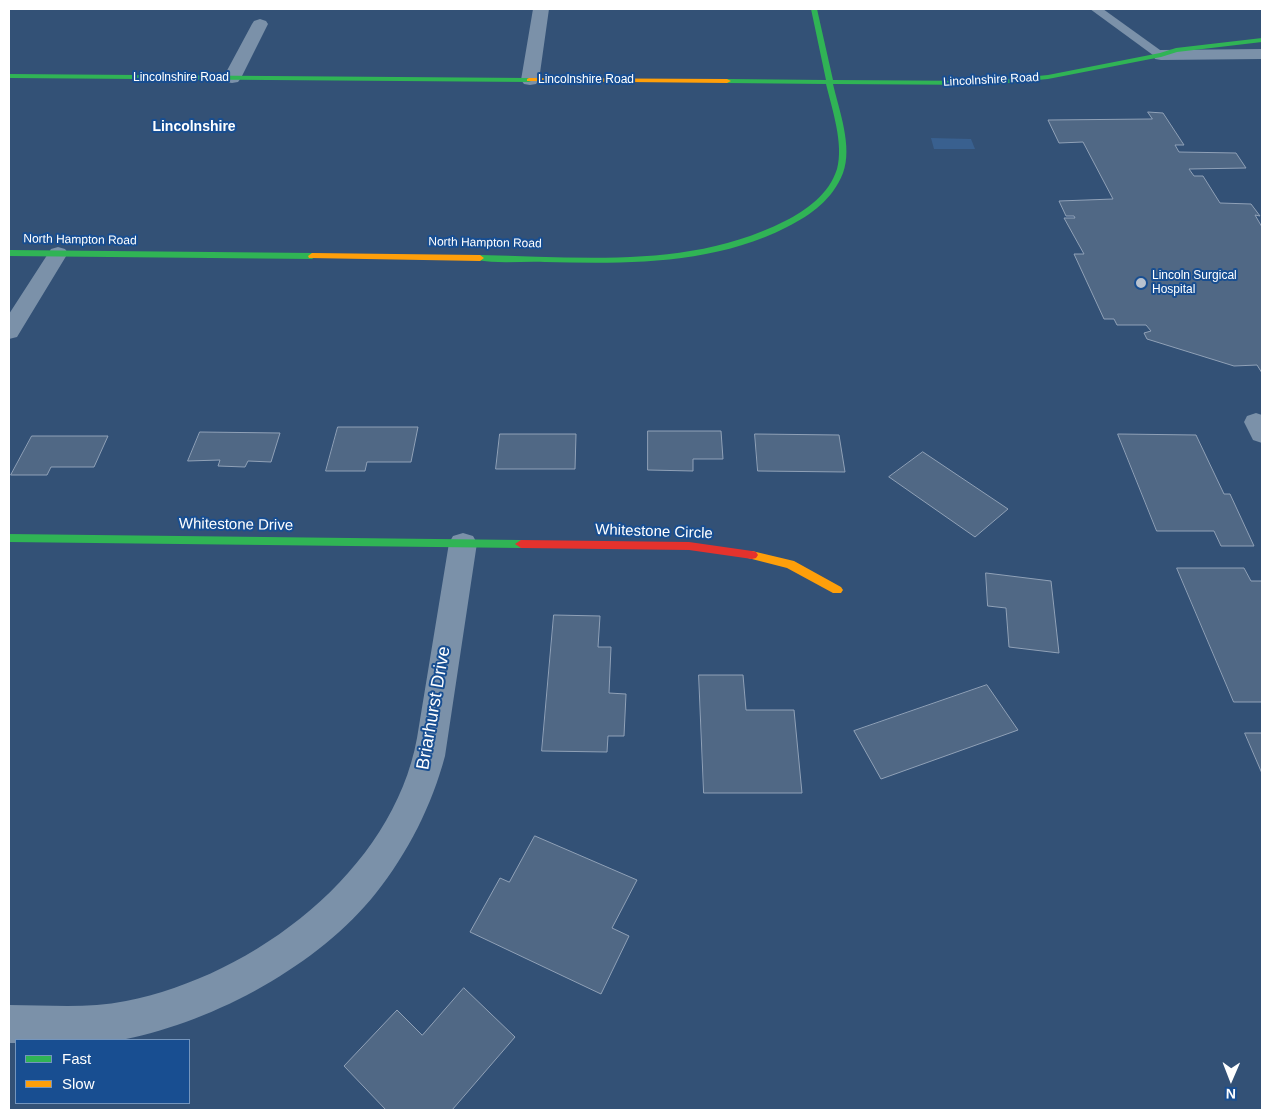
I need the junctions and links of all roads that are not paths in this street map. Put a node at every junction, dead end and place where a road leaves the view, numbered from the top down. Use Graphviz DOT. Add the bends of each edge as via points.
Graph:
graph roads {
  1 [pos="541,9"];
  2 [pos="814,9"];
  3 [pos="1096,9"];
  4 [pos="260,24"];
  5 [pos="1262,40"];
  6 [pos="1262,54"];
  7 [pos="1161,55"];
  8 [pos="9,76"];
  9 [pos="232,78"];
  10 [pos="530,80"];
  11 [pos="830,82"];
  12 [pos="9,253"];
  13 [pos="58,253"];
  14 [pos="9,332"];
  15 [pos="9,538"];
  16 [pos="463,543"];
  17 [pos="837,590"];
  18 [pos="9,1024"];
  1 -- 10 [label="street"];
  2 -- 11 [label="street, North Hampton Road"];
  3 -- 7 [label="lane"];
  4 -- 9 [label="street"];
  5 -- 7 [label="street, Lincolnshire Road" via="1176,50"];
  6 -- 7 [label="street, Lincolnshire Road"];
  7 -- 11 [label="street, Lincolnshire Road" via="1017,81"];
  8 -- 9 [label="street, Lincolnshire Road"];
  9 -- 10 [label="street, Lincolnshire Road"];
  10 -- 11 [label="street, Lincolnshire Road"];
  11 -- 13 [label="street, North Hampton Road" via="844,150 841,170 830,190 793,222 769,234 710,252 635,259"];
  12 -- 13 [label="street, North Hampton Road"];
  13 -- 14 [label="street"];
  15 -- 16 [label="street, Whitestone Drive"];
  16 -- 17 [label="street, Whitestone Circle" via="689,546 730,550 790,564"];
  16 -- 18 [label="street, Briarhurst Drive" via="428,762 411,808 384,854 347,899 302,940 256,970 189,1003 118,1021 81,1025"];
}
